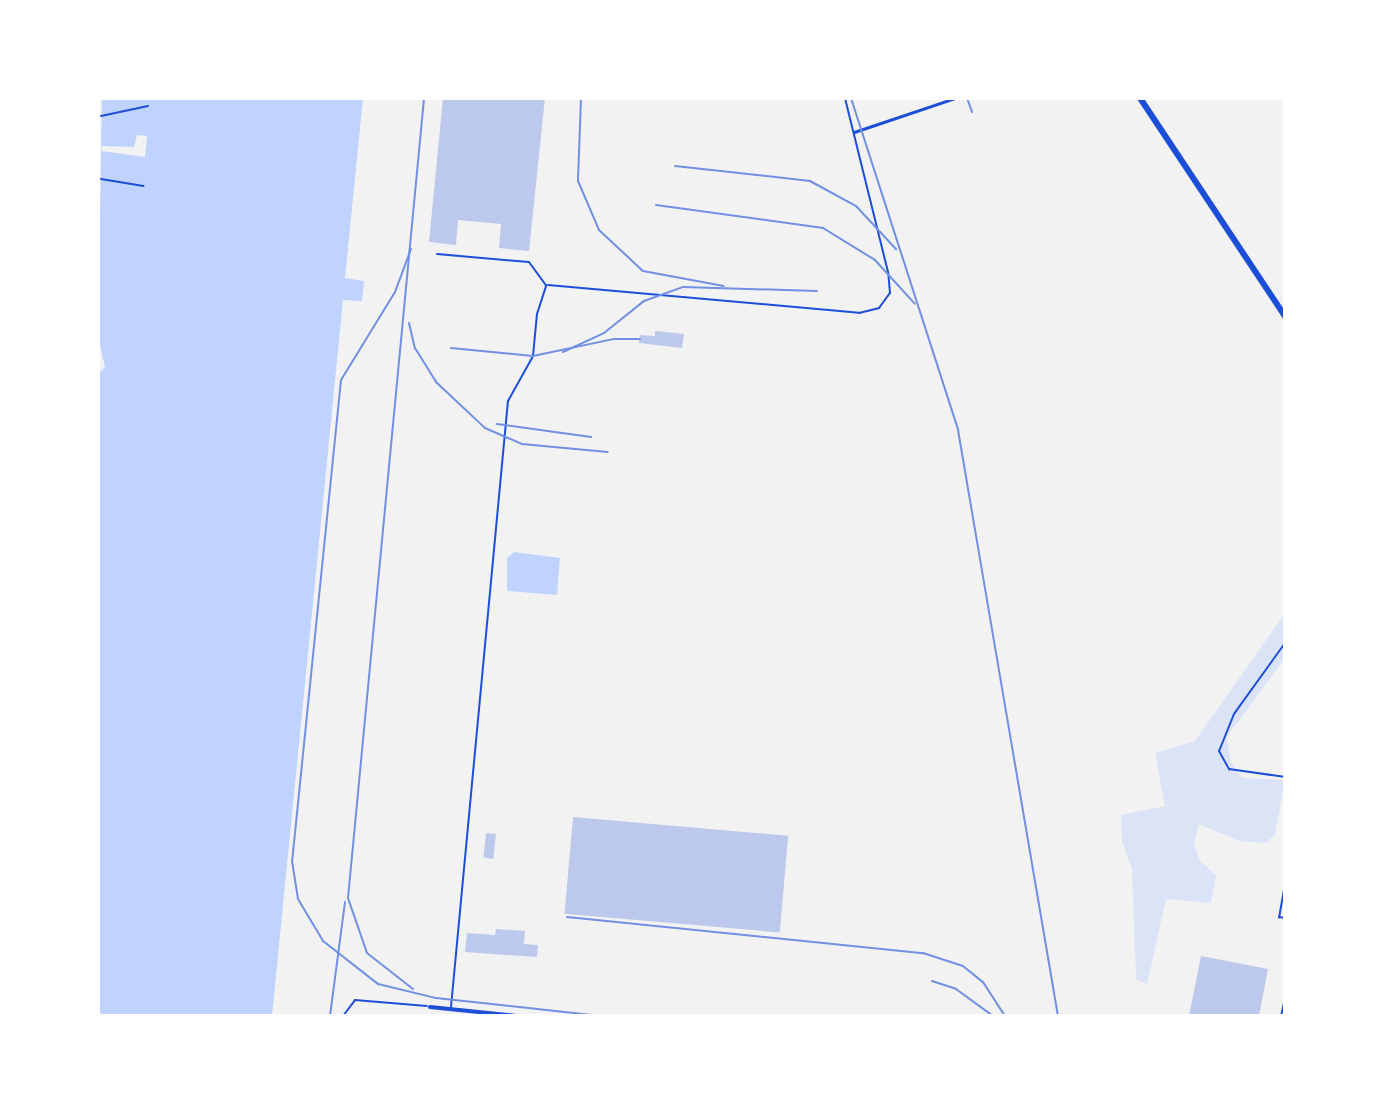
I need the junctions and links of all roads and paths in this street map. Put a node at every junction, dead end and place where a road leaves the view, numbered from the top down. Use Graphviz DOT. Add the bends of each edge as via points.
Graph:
graph roads {
  1 [pos="845,98"];
  2 [pos="955,98"];
  3 [pos="1140,98"];
  4 [pos="148,106"];
  5 [pos="101,116"];
  6 [pos="854,132"];
  7 [pos="101,179"];
  8 [pos="143,186"];
  9 [pos="437,254"];
  10 [pos="546,286"];
  11 [pos="1285,316"];
  12 [pos="1285,643"];
  13 [pos="1285,777"];
  14 [pos="1285,884"];
  15 [pos="1285,918"];
  16 [pos="1285,999"];
  17 [pos="429,1006"];
  18 [pos="451,1007"];
  19 [pos="343,1016"];
  20 [pos="517,1016"];
  21 [pos="1281,1016"];
  1 -- 6 [label="lane"];
  2 -- 6 [label="street"];
  3 -- 11 [label="main road"];
  4 -- 5 [label="path"];
  6 -- 10 [label="lane" via="890,285 888,301 859,313"];
  7 -- 8 [label="path"];
  9 -- 10 [label="lane" via="529,262"];
  10 -- 18 [label="lane" via="533,356 508,401"];
  12 -- 13 [label="path" via="1234,714 1219,751 1229,769"];
  14 -- 15 [label="lane" via="1279,917"];
  16 -- 21 [label="path"];
  17 -- 18 [label="street"];
  17 -- 19 [label="lane" via="355,1000"];
  18 -- 20 [label="street"];
}
